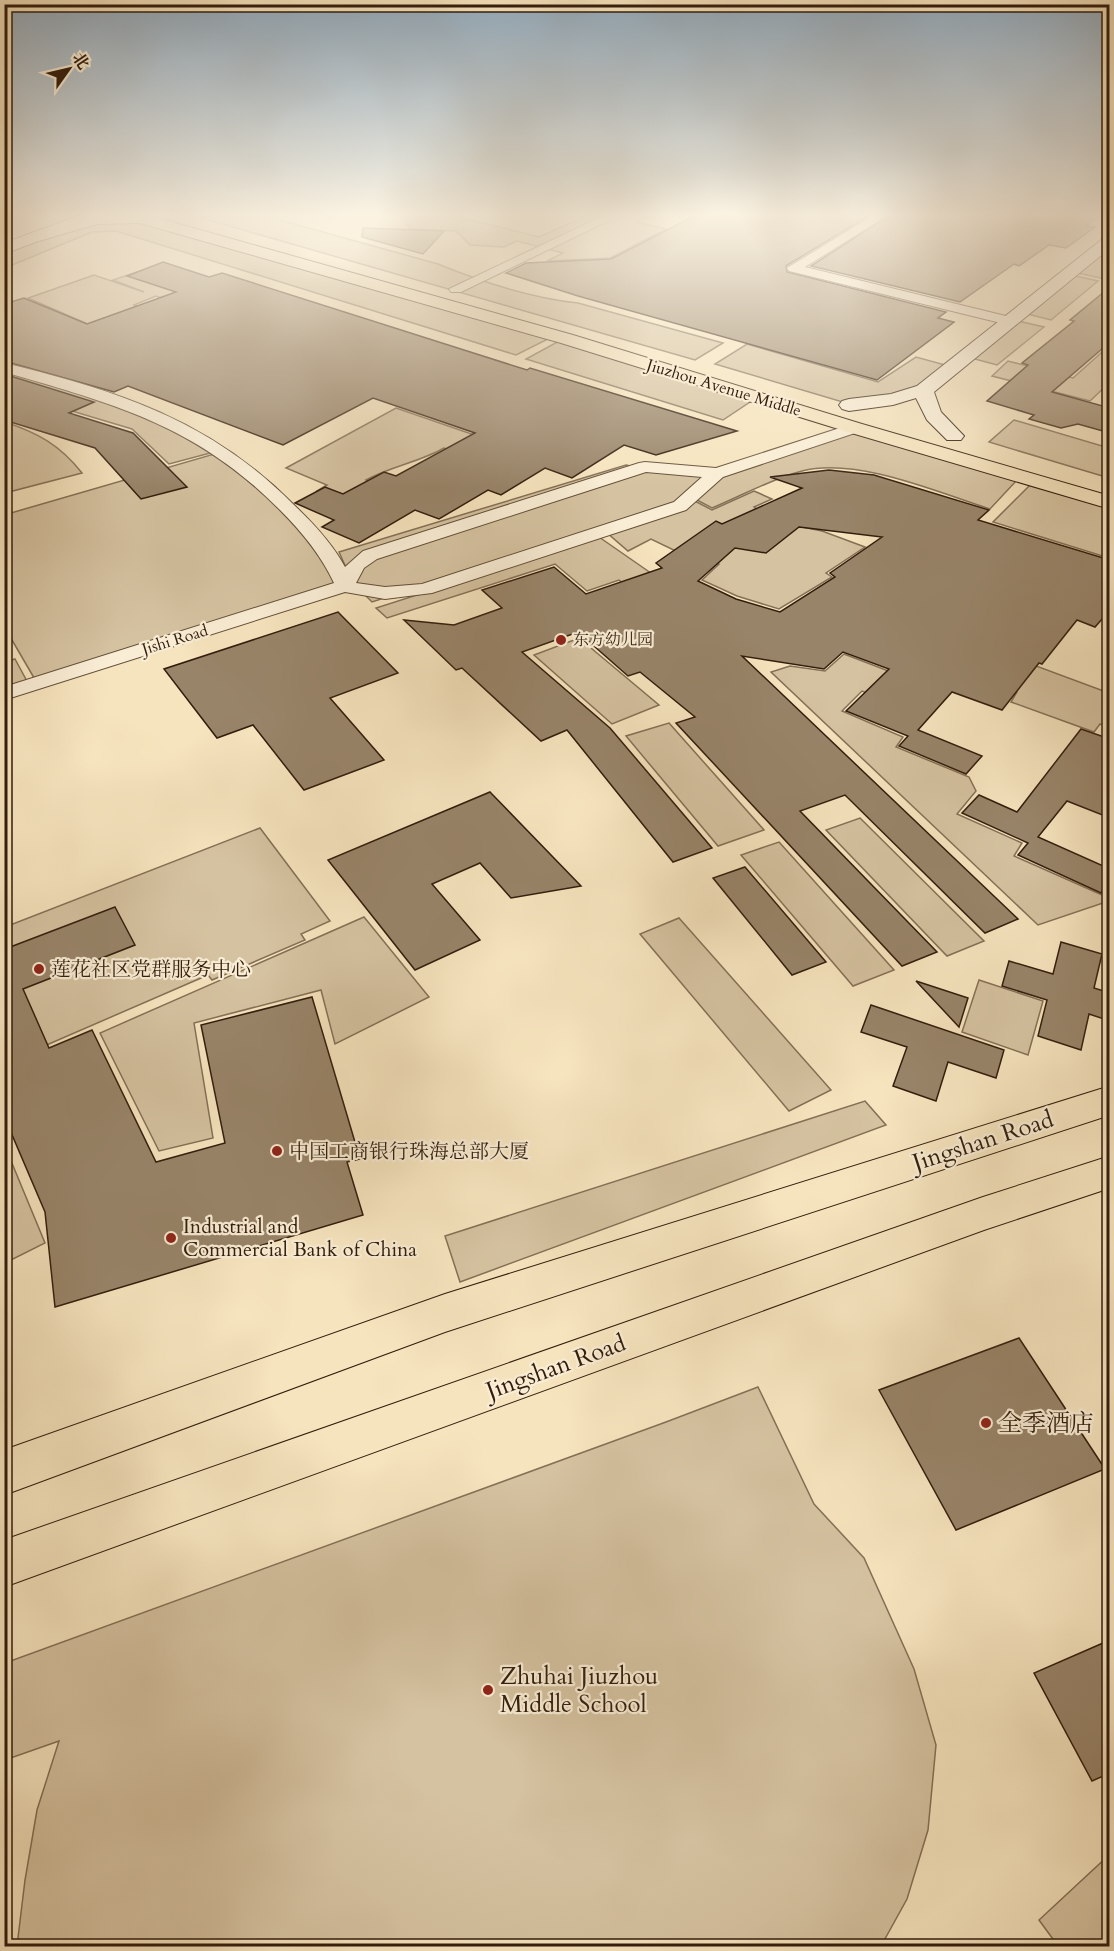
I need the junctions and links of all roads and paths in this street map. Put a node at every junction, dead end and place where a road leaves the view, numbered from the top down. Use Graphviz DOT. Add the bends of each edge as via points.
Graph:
graph roads {
  1 [pos="452,306"];
  2 [pos="514,306"];
  3 [pos="948,306"];
  4 [pos="1028,306"];
  5 [pos="1009,321"];
  6 [pos="681,356"];
  7 [pos="4,367"];
  8 [pos="924,390"];
  9 [pos="891,417"];
  10 [pos="912,423"];
  11 [pos="855,428"];
  12 [pos="717,473"];
  13 [pos="1110,503"];
  14 [pos="345,586"];
  15 [pos="4,694"];
  16 [pos="1110,1101"];
  17 [pos="1110,1172"];
  18 [pos="4,1473"];
  19 [pos="4,1564"];
  1 -- 11 [label="main road, Jiuzhou Avenue Middle"];
  2 -- 6 [label="main road, Jiuzhou Avenue Middle"];
  3 -- 5 [label="street"];
  4 -- 5 [label="main road"];
  5 -- 8 [label="main road"];
  7 -- 14 [label="street" via="117,400 177,426 221,452 279,501 329,555"];
  8 -- 9 [label="main road" via="893,399 844,404"];
  8 -- 10 [label="main road" via="926,404 937,420 962,438"];
  11 -- 12 [label="street"];
  11 -- 13 [label="main road, Jiuzhou Avenue Middle"];
  12 -- 14 [label="street" via="680,506 425,589 382,593"];
  12 -- 14 [label="street" via="645,467 370,555 358,561"];
  14 -- 15 [label="street, Jishi Road"];
  16 -- 18 [label="main road, Jingshan Road" via="445,1313"];
  17 -- 19 [label="main road, Jingshan Road"];
}
